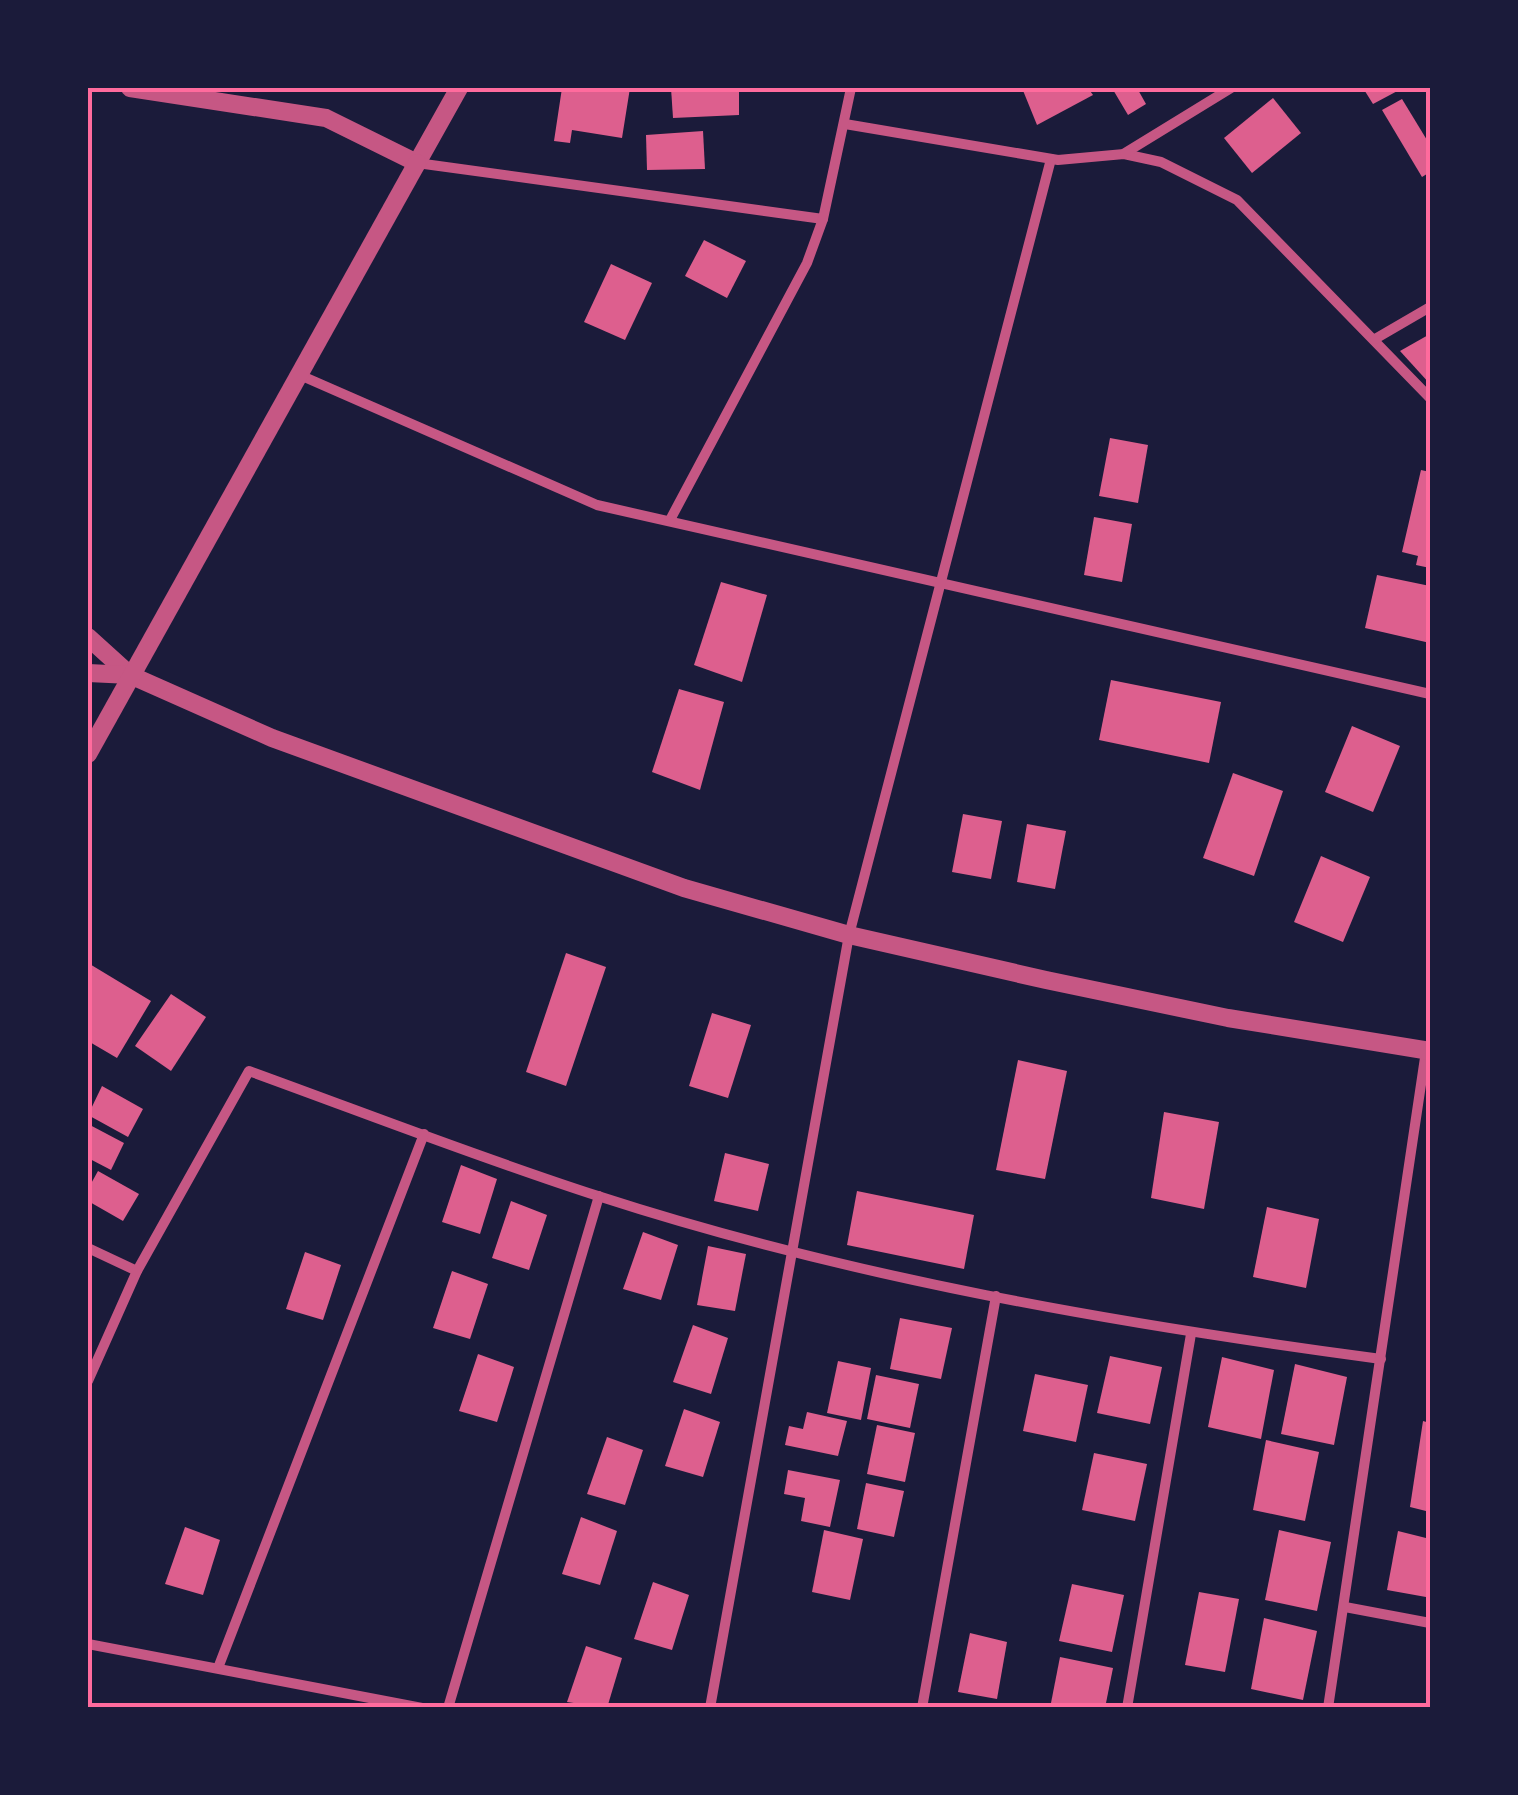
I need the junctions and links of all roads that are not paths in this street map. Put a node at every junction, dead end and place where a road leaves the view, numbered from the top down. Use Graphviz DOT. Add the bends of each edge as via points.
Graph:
graph roads {
  1 [pos="130,88"];
  2 [pos="459,88"];
  3 [pos="851,88"];
  4 [pos="1231,88"];
  5 [pos="845,124"];
  6 [pos="1124,154"];
  7 [pos="1050,159"];
  8 [pos="417,164"];
  9 [pos="822,220"];
  10 [pos="1430,306"];
  11 [pos="1376,339"];
  12 [pos="302,376"];
  13 [pos="1430,398"];
  14 [pos="670,520"];
  15 [pos="939,582"];
  16 [pos="88,636"];
  17 [pos="88,673"];
  18 [pos="130,676"];
  19 [pos="1430,694"];
  20 [pos="88,754"];
  21 [pos="849,935"];
  22 [pos="1428,1051"];
  23 [pos="424,1134"];
  24 [pos="599,1196"];
  25 [pos="88,1248"];
  26 [pos="790,1249"];
  27 [pos="137,1271"];
  28 [pos="996,1296"];
  29 [pos="1191,1334"];
  30 [pos="1381,1359"];
  31 [pos="88,1381"];
  32 [pos="1345,1607"];
  33 [pos="1430,1624"];
  34 [pos="88,1644"];
  35 [pos="218,1668"];
  36 [pos="422,1708"];
  37 [pos="448,1708"];
  38 [pos="710,1708"];
  39 [pos="922,1708"];
  40 [pos="1127,1708"];
  41 [pos="1328,1708"];
  1 -- 8 [label="street" via="326,118"];
  2 -- 8 [label="street"];
  3 -- 5 [label="street"];
  4 -- 6 [label="street"];
  5 -- 7 [label="street"];
  5 -- 9 [label="street"];
  6 -- 7 [label="street"];
  6 -- 11 [label="street" via="1161,162 1236,200"];
  7 -- 15 [label="street"];
  8 -- 9 [label="street"];
  8 -- 12 [label="street"];
  9 -- 14 [label="street" via="807,263"];
  10 -- 11 [label="street"];
  11 -- 13 [label="street"];
  12 -- 14 [label="street" via="596,505"];
  12 -- 18 [label="street"];
  14 -- 15 [label="street"];
  15 -- 19 [label="street"];
  15 -- 21 [label="street"];
  16 -- 18 [label="street"];
  17 -- 18 [label="street"];
  18 -- 20 [label="street"];
  18 -- 21 [label="street" via="272,738 555,842"];
  21 -- 22 [label="street" via="1228,1018"];
  21 -- 26 [label="street"];
  22 -- 30 [label="street"];
  23 -- 24 [label="street"];
  23 -- 27 [label="street" via="249,1071"];
  23 -- 35 [label="street"];
  24 -- 26 [label="street"];
  24 -- 37 [label="street"];
  25 -- 27 [label="street"];
  26 -- 28 [label="street"];
  26 -- 38 [label="street"];
  27 -- 31 [label="street"];
  28 -- 29 [label="street"];
  28 -- 39 [label="street"];
  29 -- 30 [label="street"];
  29 -- 40 [label="street"];
  30 -- 32 [label="street"];
  32 -- 33 [label="street"];
  32 -- 41 [label="street"];
  34 -- 35 [label="street"];
  35 -- 36 [label="street"];
}
